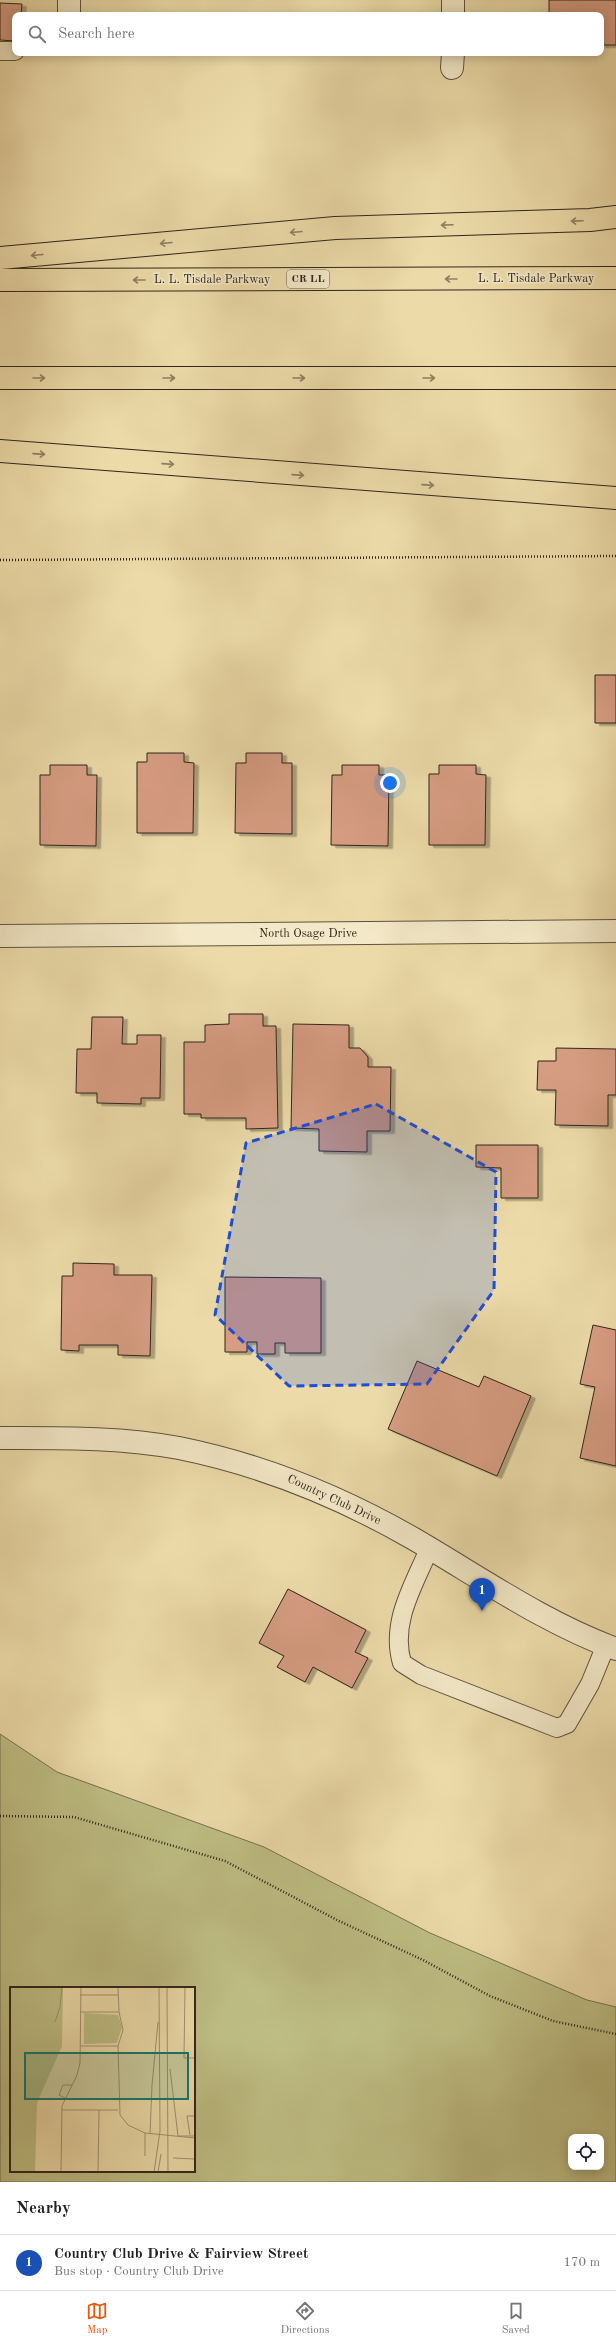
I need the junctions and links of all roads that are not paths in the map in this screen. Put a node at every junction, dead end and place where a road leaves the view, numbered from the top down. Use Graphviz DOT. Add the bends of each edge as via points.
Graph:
graph roads {
  1 [pos="70,0"];
  2 [pos="453,0"];
  3 [pos="69,12"];
  4 [pos="453,12"];
  5 [pos="0,51"];
  6 [pos="12,51"];
  7 [pos="616,217"];
  8 [pos="0,258"];
  9 [pos="616,278"];
  10 [pos="0,280"];
  11 [pos="0,378"];
  12 [pos="616,378"];
  13 [pos="0,451"];
  14 [pos="616,498"];
  15 [pos="616,931"];
  16 [pos="0,936"];
  17 [pos="0,1438"];
  18 [pos="429,1549"];
  19 [pos="611,1647"];
  1 -- 3 [label="street"];
  2 -- 4 [label="street"];
  5 -- 6 [label="lane"];
  7 -- 8 [label="highway, one-way" via="334,228"];
  9 -- 10 [label="highway, L. L. Tisdale Parkway / CR LL, one-way"];
  11 -- 12 [label="highway, one-way"];
  13 -- 14 [label="highway, one-way"];
  15 -- 16 [label="street, North Osage Drive"];
  17 -- 18 [label="street, Country Club Drive" via="68,1438 128,1442 179,1448 241,1463 299,1482 362,1511"];
  18 -- 19 [label="street, Country Club Drive" via="506,1596"];
  18 -- 19 [label="lane" via="400,1617 398,1647 402,1663 420,1675 557,1728 567,1724"];
}
